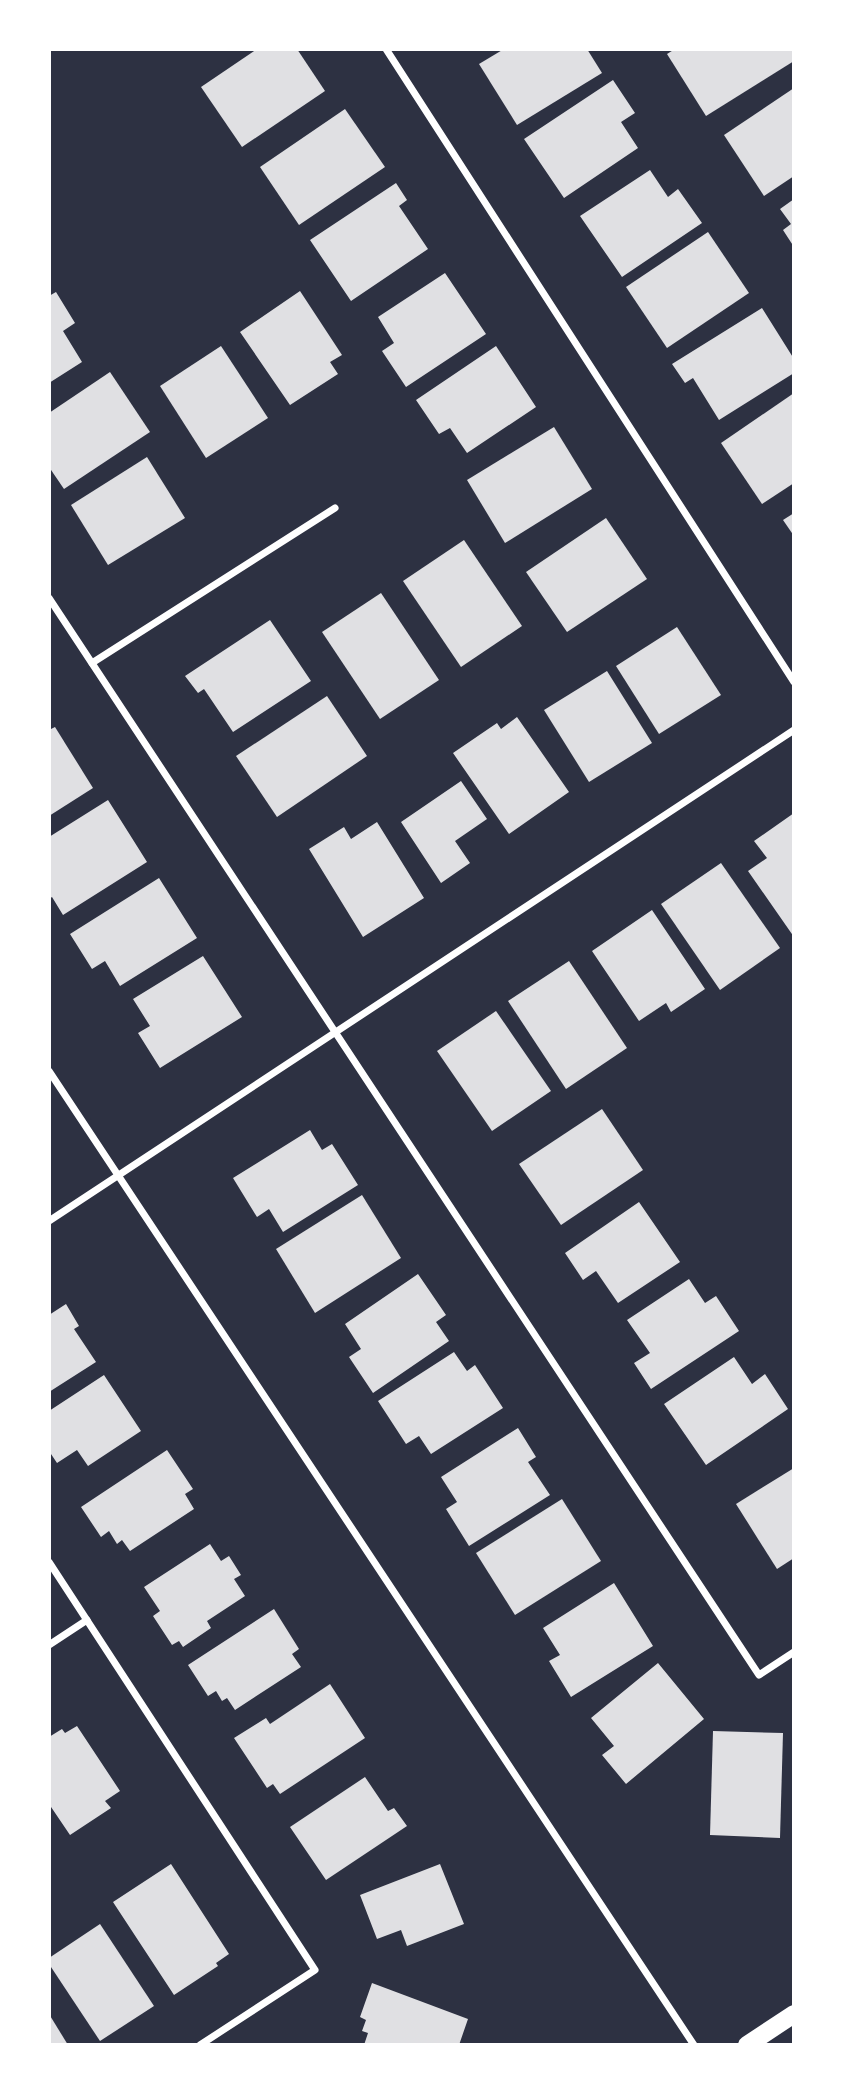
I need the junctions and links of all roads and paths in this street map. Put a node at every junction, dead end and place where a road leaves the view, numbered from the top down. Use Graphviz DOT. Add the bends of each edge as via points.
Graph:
graph roads {
  1 [pos="386,49"];
  2 [pos="335,508"];
  3 [pos="49,598"];
  4 [pos="92,663"];
  5 [pos="794,682"];
  6 [pos="794,730"];
  7 [pos="335,1034"];
  8 [pos="49,1071"];
  9 [pos="117,1177"];
  10 [pos="49,1222"];
  11 [pos="49,1562"];
  12 [pos="87,1620"];
  13 [pos="49,1645"];
  14 [pos="794,1652"];
  15 [pos="794,2014"];
  16 [pos="200,2045"];
  17 [pos="694,2045"];
  18 [pos="747,2045"];
  1 -- 5 [label="street"];
  2 -- 4 [label="street"];
  3 -- 4 [label="street"];
  4 -- 7 [label="street"];
  6 -- 7 [label="street"];
  7 -- 9 [label="street"];
  7 -- 14 [label="street" via="759,1675"];
  8 -- 9 [label="street"];
  9 -- 10 [label="street"];
  9 -- 17 [label="street"];
  11 -- 12 [label="street"];
  12 -- 13 [label="street"];
  12 -- 16 [label="street" via="315,1970"];
  15 -- 18 [label="main road"];
}
